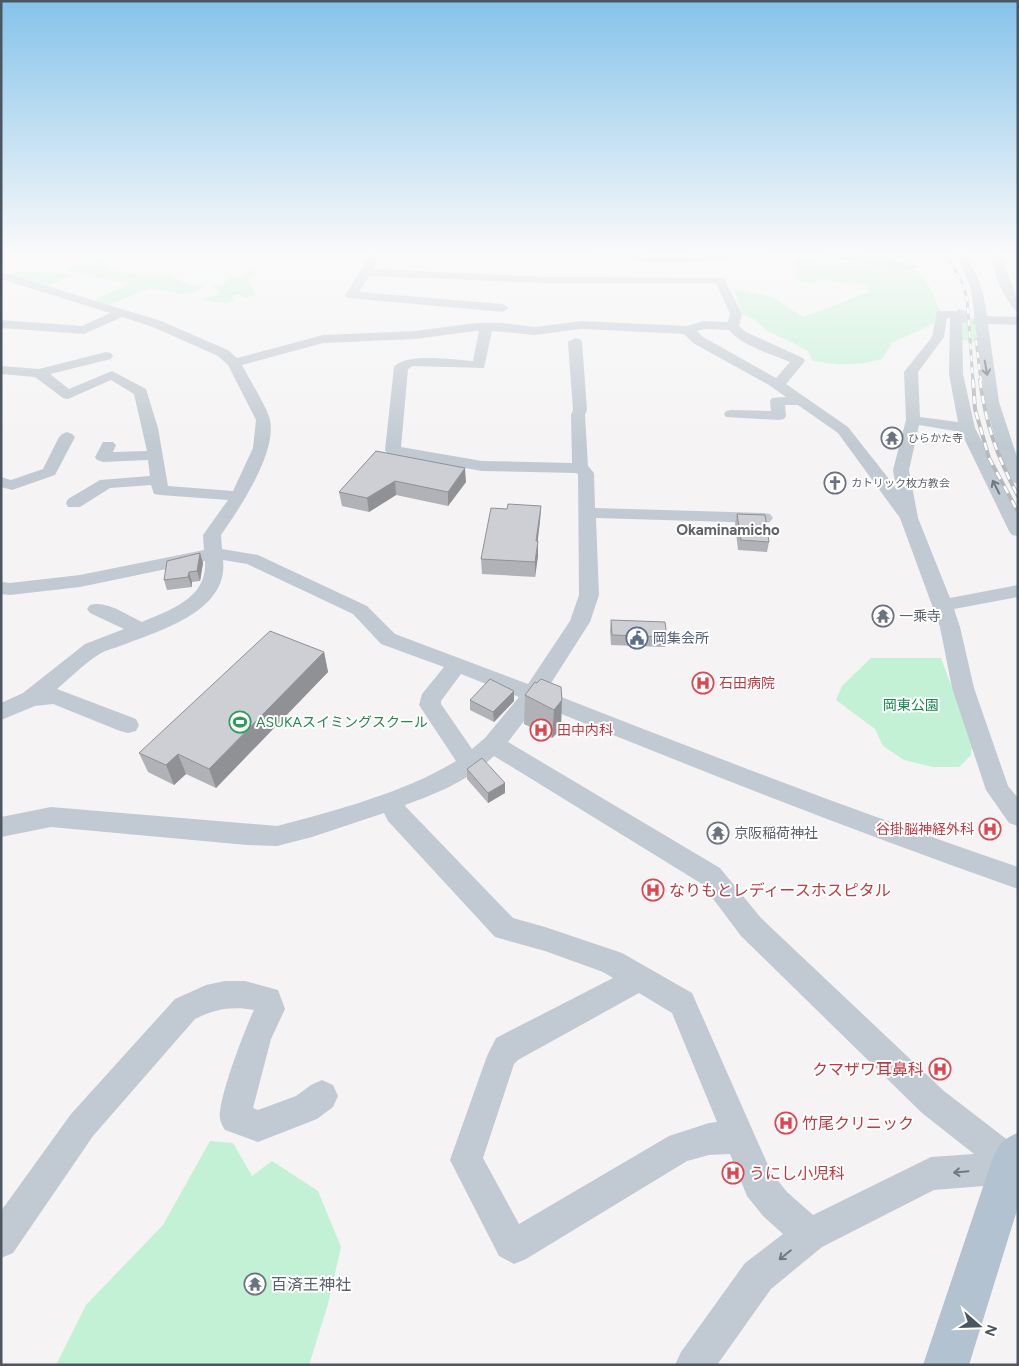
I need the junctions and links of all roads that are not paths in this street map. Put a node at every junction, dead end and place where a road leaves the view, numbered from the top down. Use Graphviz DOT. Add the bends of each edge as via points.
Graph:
graph roads {
  1 [pos="114,317"];
  2 [pos="134,317"];
  3 [pos="735,317"];
  4 [pos="941,317"];
  5 [pos="956,317"];
  6 [pos="981,317"];
  7 [pos="982,320"];
  8 [pos="1018,321"];
  9 [pos="1,324"];
  10 [pos="371,324"];
  11 [pos="733,326"];
  12 [pos="46,327"];
  13 [pos="486,327"];
  14 [pos="688,330"];
  15 [pos="415,335"];
  16 [pos="30,340"];
  17 [pos="575,342"];
  18 [pos="106,356"];
  19 [pos="234,363"];
  20 [pos="1,370"];
  21 [pos="39,374"];
  22 [pos="774,382"];
  23 [pos="803,401"];
  24 [pos="731,414"];
  25 [pos="913,420"];
  26 [pos="967,428"];
  27 [pos="67,438"];
  28 [pos="108,445"];
  29 [pos="154,456"];
  30 [pos="580,468"];
  31 [pos="1018,479"];
  32 [pos="159,480"];
  33 [pos="1,482"];
  34 [pos="239,496"];
  35 [pos="74,503"];
  36 [pos="587,513"];
  37 [pos="764,518"];
  38 [pos="910,518"];
  39 [pos="1018,530"];
  40 [pos="215,553"];
  41 [pos="1,588"];
  42 [pos="1018,591"];
  43 [pos="943,605"];
  44 [pos="97,609"];
  45 [pos="142,630"];
  46 [pos="457,664"];
  47 [pos="533,694"];
  48 [pos="31,699"];
  49 [pos="1,712"];
  50 [pos="128,725"];
  51 [pos="494,744"];
  52 [pos="470,764"];
  53 [pos="390,801"];
  54 [pos="1018,816"];
  55 [pos="1,827"];
  56 [pos="1018,878"];
  57 [pos="640,978"];
  58 [pos="322,1096"];
  59 [pos="739,1137"];
  60 [pos="1013,1161"];
  61 [pos="810,1234"];
  62 [pos="1,1241"];
  63 [pos="694,1365"];
  64 [pos="946,1365"];
  1 -- 12 [label="street" via="84,330"];
  2 -- 19 [label="street" via="224,353"];
  3 -- 11 [label="street"];
  4 -- 25 [label="street" via="938,337 911,372"];
  5 -- 26 [label="street" via="956,374"];
  6 -- 7 [label="street"];
  7 -- 8 [label="street"];
  7 -- 31 [label="street, one-way" via="993,409"];
  9 -- 12 [label="street"];
  10 -- 15 [label="street" via="389,332"];
  11 -- 14 [label="street" via="704,325"];
  11 -- 22 [label="street" via="746,338 798,361 782,381"];
  12 -- 16 [label="street"];
  13 -- 14 [label="street" via="535,331 581,325"];
  13 -- 15 [label="street"];
  13 -- 30 [label="street" via="479,365 411,362 401,367 393,450 482,466"];
  14 -- 22 [label="street" via="698,340"];
  15 -- 19 [label="street" via="323,339"];
  17 -- 30 [label="street"];
  18 -- 21 [label="street"];
  19 -- 34 [label="street" via="263,420 261,448"];
  20 -- 21 [label="street"];
  21 -- 29 [label="street" via="68,395 112,375 141,392"];
  22 -- 23 [label="street"];
  23 -- 24 [label="street" via="777,401 779,416"];
  23 -- 38 [label="street" via="843,430"];
  25 -- 26 [label="street"];
  25 -- 38 [label="street" via="901,470"];
  39 -- 26 [label="street, one-way"];
  27 -- 33 [label="street" via="49,472 12,485"];
  28 -- 29 [label="street" via="103,457"];
  29 -- 32 [label="street"];
  30 -- 36 [label="street" via="586,473"];
  32 -- 34 [label="street" via="160,490"];
  32 -- 35 [label="street" via="106,483"];
  34 -- 40 [label="street" via="212,535"];
  36 -- 37 [label="street"];
  36 -- 47 [label="street" via="589,595 580,622"];
  38 -- 43 [label="street"];
  40 -- 41 [label="street" via="80,580"];
  40 -- 45 [label="street" via="212,581 198,601"];
  40 -- 46 [label="street" via="252,559 360,610 388,639"];
  42 -- 43 [label="street"];
  43 -- 54 [label="street" via="963,688 998,790"];
  44 -- 45 [label="street"];
  45 -- 48 [label="street" via="92,649"];
  46 -- 47 [label="street"];
  46 -- 52 [label="street" via="430,700 430,705"];
  47 -- 51 [label="street"];
  47 -- 56 [label="street" via="694,758"];
  48 -- 49 [label="street"];
  48 -- 50 [label="street" via="54,696"];
  51 -- 52 [label="street"];
  51 -- 60 [label="street" via="712,876 750,927 926,1095"];
  52 -- 53 [label="street" via="443,781"];
  53 -- 55 [label="street" via="277,836 52,817"];
  53 -- 57 [label="street" via="398,814 505,928 612,962"];
  57 -- 59 [label="street" via="682,1003"];
  57 -- 59 [label="street" via="507,1049 502,1056 466,1160 511,1244 514,1247 680,1147 709,1139"];
  58 -- 62 [label="street" via="306,1108 266,1124 258,1126 236,1119 237,1105 258,1036 270,1009 268,1000 248,994 223,993 200,1001 185,1009 82,1125"];
  59 -- 61 [label="street" via="759,1184 775,1204"];
  60 -- 61 [label="street, one-way" via="931,1174"];
  60 -- 64 [label="main road"];
  61 -- 63 [label="street, one-way" via="758,1276"];
}
